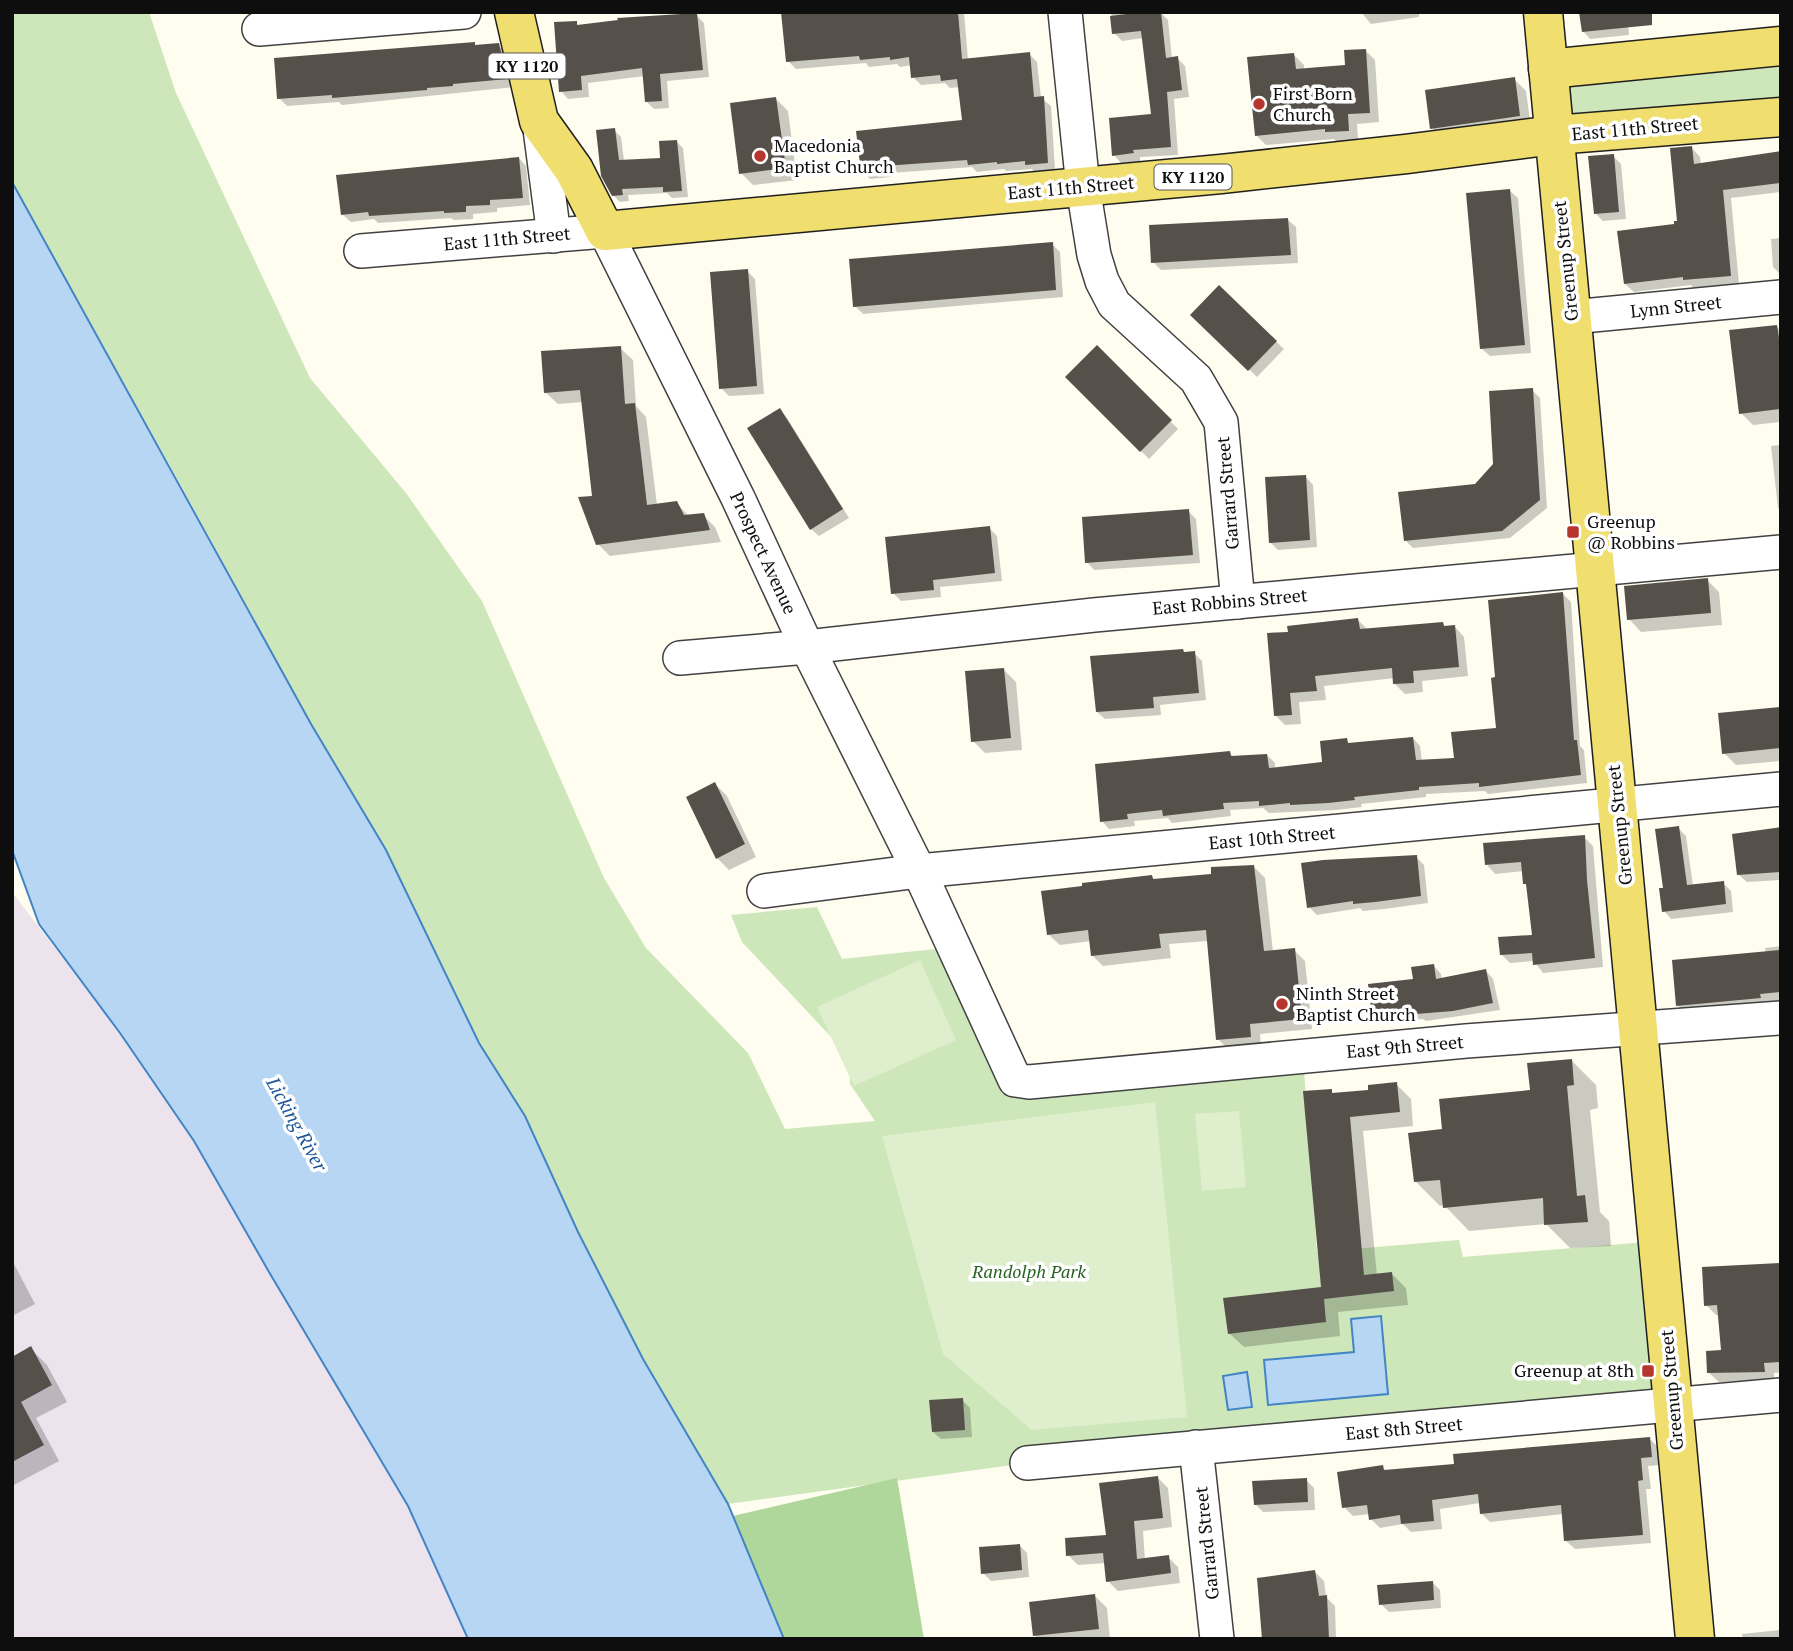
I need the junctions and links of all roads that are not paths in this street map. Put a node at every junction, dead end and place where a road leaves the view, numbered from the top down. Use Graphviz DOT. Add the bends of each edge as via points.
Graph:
graph roads {
  1 [pos="464,12"];
  2 [pos="514,12"];
  3 [pos="1065,12"];
  4 [pos="1542,12"];
  5 [pos="259,29"];
  6 [pos="1781,46"];
  7 [pos="1548,69"];
  8 [pos="1781,117"];
  9 [pos="540,121"];
  10 [pos="1554,135"];
  11 [pos="1083,187"];
  12 [pos="605,231"];
  13 [pos="554,236"];
  14 [pos="361,251"];
  15 [pos="1781,297"];
  16 [pos="1572,317"];
  17 [pos="1781,552"];
  18 [pos="1595,570"];
  19 [pos="1238,602"];
  20 [pos="807,647"];
  21 [pos="680,658"];
  22 [pos="1781,789"];
  23 [pos="1618,806"];
  24 [pos="919,871"];
  25 [pos="764,891"];
  26 [pos="1781,1018"];
  27 [pos="1639,1030"];
  28 [pos="1029,1082"];
  29 [pos="1781,1395"];
  30 [pos="1674,1405"];
  31 [pos="1196,1447"];
  32 [pos="1027,1463"];
  33 [pos="1217,1639"];
  34 [pos="1695,1639"];
  1 -- 5 [label="street"];
  2 -- 9 [label="main road, Prospect Avenue / KY 1120"];
  3 -- 11 [label="street, Garrard Street"];
  4 -- 7 [label="main road, Greenup Street"];
  6 -- 7 [label="main road"];
  7 -- 10 [label="main road, Greenup Street"];
  8 -- 10 [label="main road, East 11th Street / KY 1120"];
  9 -- 12 [label="main road, Prospect Avenue / KY 1120" via="574,170"];
  9 -- 13 [label="street"];
  10 -- 11 [label="main road, East 11th Street / KY 1120"];
  10 -- 16 [label="main road, Greenup Street"];
  11 -- 12 [label="main road, East 11th Street / KY 1120"];
  11 -- 19 [label="street, Garrard Street" via="1094,255 1114,304 1196,379 1222,422"];
  12 -- 13 [label="street, East 11th Street"];
  12 -- 20 [label="street, Prospect Avenue"];
  13 -- 14 [label="street, East 11th Street"];
  15 -- 16 [label="street, Lynn Street"];
  16 -- 18 [label="main road, Greenup Street"];
  17 -- 18 [label="street, East Robbins Street"];
  18 -- 19 [label="street, East Robbins Street"];
  18 -- 23 [label="main road, Greenup Street"];
  19 -- 20 [label="street, East Robbins Street"];
  20 -- 21 [label="street, East Robbins Street"];
  20 -- 24 [label="street, Prospect Avenue"];
  22 -- 23 [label="street, East 10th Street"];
  23 -- 24 [label="street, East 10th Street"];
  23 -- 27 [label="main road, Greenup Street"];
  24 -- 25 [label="street, East 10th Street"];
  24 -- 28 [label="street, Prospect Avenue" via="1015,1080"];
  26 -- 27 [label="street, East 9th Street"];
  27 -- 28 [label="street, East 9th Street" via="1466,1041"];
  27 -- 30 [label="main road, Greenup Street"];
  29 -- 30 [label="street, East 8th Street"];
  30 -- 31 [label="street, East 8th Street"];
  30 -- 34 [label="main road, Greenup Street"];
  31 -- 32 [label="street, East 8th Street"];
  31 -- 33 [label="street, Garrard Street"];
}
